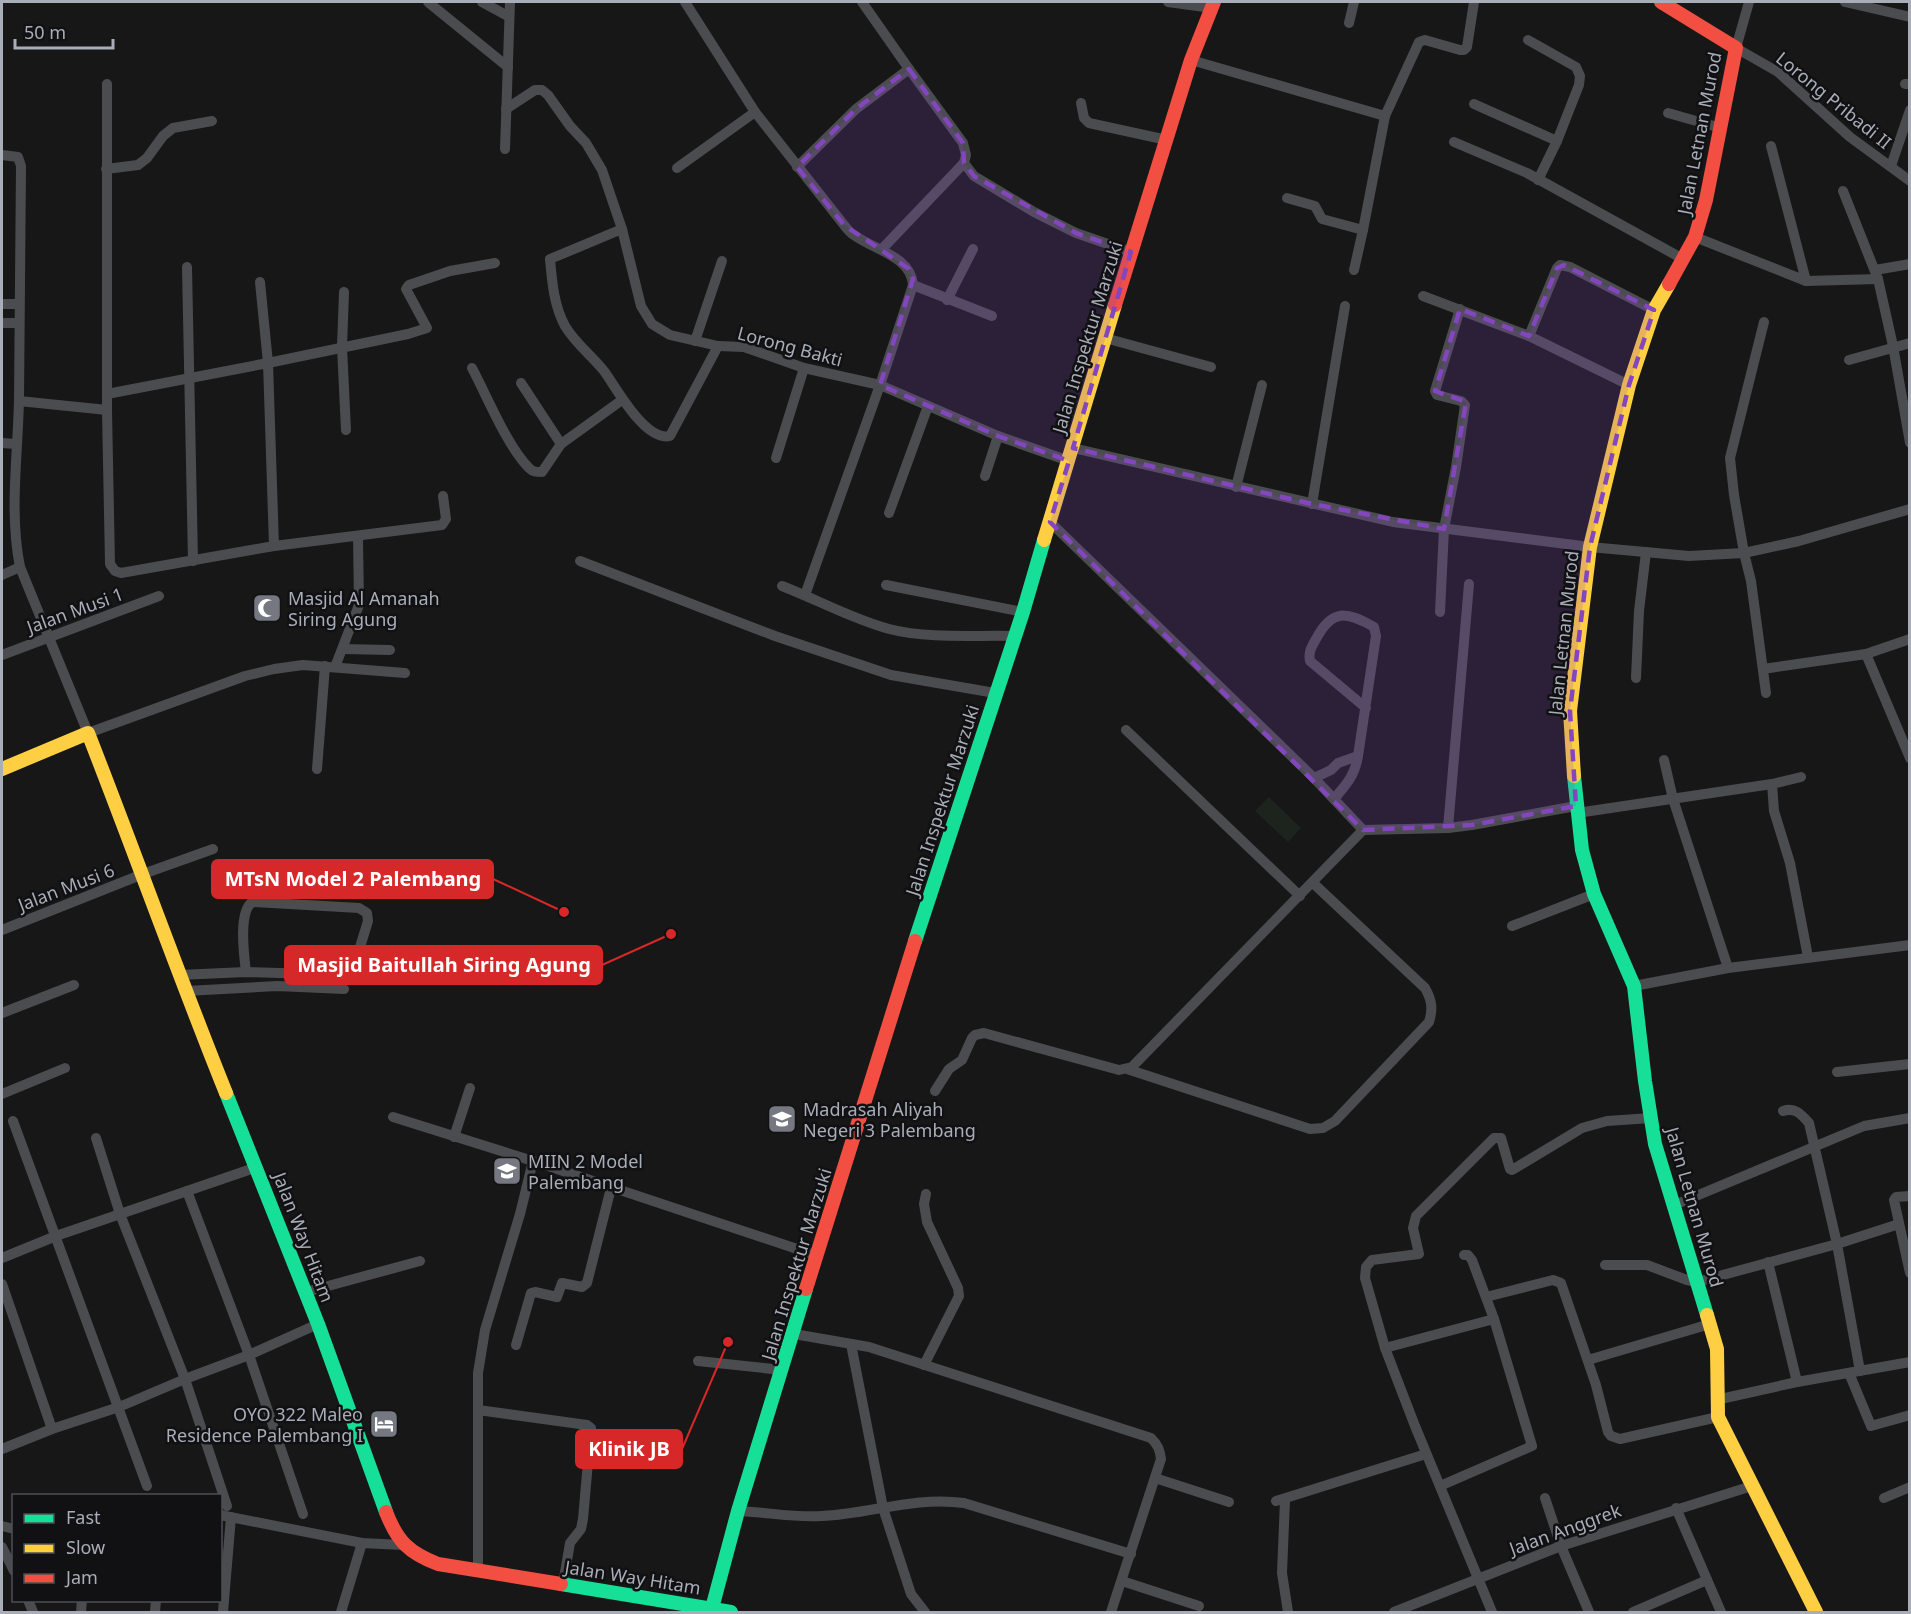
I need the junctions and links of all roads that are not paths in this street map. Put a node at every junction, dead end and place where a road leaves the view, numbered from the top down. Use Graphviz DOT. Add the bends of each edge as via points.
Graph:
graph roads {
  1 [pos="429,2"];
  2 [pos="482,2"];
  3 [pos="510,2"];
  4 [pos="862,2"];
  5 [pos="1168,2"];
  6 [pos="1354,2"];
  7 [pos="1474,2"];
  8 [pos="1661,2"];
  9 [pos="1749,2"];
  10 [pos="1845,2"];
  11 [pos="691,3"];
  12 [pos="1213,5"];
  13 [pos="508,16"];
  14 [pos="1910,17"];
  15 [pos="1349,23"];
  16 [pos="1528,40"];
  17 [pos="1736,48"];
  18 [pos="1191,60"];
  19 [pos="508,67"];
  20 [pos="909,69"];
  21 [pos="107,84"];
  22 [pos="1081,103"];
  23 [pos="1474,104"];
  24 [pos="507,109"];
  25 [pos="1910,110"];
  26 [pos="755,112"];
  27 [pos="1668,113"];
  28 [pos="1385,116"];
  29 [pos="212,121"];
  30 [pos="1721,128"];
  31 [pos="1167,140"];
  32 [pos="1557,141"];
  33 [pos="1454,142"];
  34 [pos="1771,146"];
  35 [pos="505,149"];
  36 [pos="2,155"];
  37 [pos="964,163"];
  38 [pos="1891,166"];
  39 [pos="797,167"];
  40 [pos="677,168"];
  41 [pos="106,169"];
  42 [pos="1538,180"];
  43 [pos="1910,181"];
  44 [pos="1843,191"];
  45 [pos="1287,198"];
  46 [pos="622,229"];
  47 [pos="1364,230"];
  48 [pos="1695,237"];
  49 [pos="882,249"];
  50 [pos="973,249"];
  51 [pos="1131,252"];
  52 [pos="1683,259"];
  53 [pos="722,261"];
  54 [pos="495,263"];
  55 [pos="1910,264"];
  56 [pos="187,267"];
  57 [pos="1354,270"];
  58 [pos="1877,274"];
  59 [pos="1806,281"];
  60 [pos="260,282"];
  61 [pos="913,285"];
  62 [pos="345,292"];
  63 [pos="1423,296"];
  64 [pos="947,300"];
  65 [pos="2,304"];
  66 [pos="19,304"];
  67 [pos="1345,306"];
  68 [pos="1460,309"];
  69 [pos="1654,310"];
  70 [pos="992,316"];
  71 [pos="19,322"];
  72 [pos="1764,322"];
  73 [pos="2,323"];
  74 [pos="1529,336"];
  75 [pos="1105,338"];
  76 [pos="695,341"];
  77 [pos="1910,342"];
  78 [pos="718,346"];
  79 [pos="1893,346"];
  80 [pos="342,347"];
  81 [pos="1849,360"];
  82 [pos="268,363"];
  83 [pos="1211,367"];
  84 [pos="472,368"];
  85 [pos="804,368"];
  86 [pos="189,378"];
  87 [pos="521,383"];
  88 [pos="880,385"];
  89 [pos="1262,385"];
  90 [pos="1629,385"];
  91 [pos="108,394"];
  92 [pos="622,400"];
  93 [pos="19,401"];
  94 [pos="928,406"];
  95 [pos="107,410"];
  96 [pos="346,430"];
  97 [pos="998,436"];
  98 [pos="2,443"];
  99 [pos="1910,443"];
  100 [pos="16,444"];
  101 [pos="561,444"];
  102 [pos="1071,454"];
  103 [pos="776,458"];
  104 [pos="985,476"];
  105 [pos="1236,487"];
  106 [pos="443,496"];
  107 [pos="1312,504"];
  108 [pos="1910,509"];
  109 [pos="889,513"];
  110 [pos="1050,522"];
  111 [pos="1444,529"];
  112 [pos="358,536"];
  113 [pos="274,546"];
  114 [pos="1590,547"];
  115 [pos="1646,552"];
  116 [pos="1744,553"];
  117 [pos="193,561"];
  118 [pos="580,561"];
  119 [pos="20,567"];
  120 [pos="2,575"];
  121 [pos="1469,584"];
  122 [pos="885,585"];
  123 [pos="782,586"];
  124 [pos="805,595"];
  125 [pos="159,596"];
  126 [pos="1023,612"];
  127 [pos="1440,612"];
  128 [pos="1014,636"];
  129 [pos="49,637"];
  130 [pos="1910,639"];
  131 [pos="343,650"];
  132 [pos="390,650"];
  133 [pos="1866,654"];
  134 [pos="2,655"];
  135 [pos="330,667"];
  136 [pos="1763,669"];
  137 [pos="405,674"];
  138 [pos="1636,678"];
  139 [pos="995,693"];
  140 [pos="1766,693"];
  141 [pos="1366,708"];
  142 [pos="1126,730"];
  143 [pos="88,733"];
  144 [pos="1358,756"];
  145 [pos="1910,758"];
  146 [pos="1664,760"];
  147 [pos="2,769"];
  148 [pos="317,769"];
  149 [pos="1801,777"];
  150 [pos="1314,778"];
  151 [pos="1772,784"];
  152 [pos="1334,799"];
  153 [pos="1673,799"];
  154 [pos="1577,809"];
  155 [pos="1448,828"];
  156 [pos="1363,830"];
  157 [pos="213,849"];
  158 [pos="143,874"];
  159 [pos="1312,883"];
  160 [pos="1594,894"];
  161 [pos="1300,896"];
  162 [pos="1512,926"];
  163 [pos="2,930"];
  164 [pos="1910,945"];
  165 [pos="1808,957"];
  166 [pos="1728,968"];
  167 [pos="246,972"];
  168 [pos="179,975"];
  169 [pos="74,985"];
  170 [pos="1634,986"];
  171 [pos="344,989"];
  172 [pos="186,991"];
  173 [pos="2,1013"];
  174 [pos="1910,1064"];
  175 [pos="65,1068"];
  176 [pos="1127,1069"];
  177 [pos="1837,1072"];
  178 [pos="470,1088"];
  179 [pos="935,1091"];
  180 [pos="2,1094"];
  181 [pos="1783,1111"];
  182 [pos="393,1117"];
  183 [pos="1650,1118"];
  184 [pos="1910,1118"];
  185 [pos="13,1121"];
  186 [pos="454,1137"];
  187 [pos="96,1138"];
  188 [pos="1815,1146"];
  189 [pos="533,1161"];
  190 [pos="257,1167"];
  191 [pos="611,1188"];
  192 [pos="187,1191"];
  193 [pos="926,1194"];
  194 [pos="1910,1196"];
  195 [pos="1672,1206"];
  196 [pos="120,1214"];
  197 [pos="1899,1224"];
  198 [pos="56,1236"];
  199 [pos="1837,1244"];
  200 [pos="1464,1255"];
  201 [pos="818,1256"];
  202 [pos="2,1258"];
  203 [pos="420,1261"];
  204 [pos="1768,1262"];
  205 [pos="1605,1265"];
  206 [pos="1910,1273"];
  207 [pos="1697,1282"];
  208 [pos="2,1284"];
  209 [pos="306,1292"];
  210 [pos="1486,1297"];
  211 [pos="1494,1319"];
  212 [pos="318,1324"];
  213 [pos="1710,1324"];
  214 [pos="794,1334"];
  215 [pos="851,1344"];
  216 [pos="516,1345"];
  217 [pos="1384,1348"];
  218 [pos="249,1355"];
  219 [pos="1588,1360"];
  220 [pos="699,1361"];
  221 [pos="1910,1362"];
  222 [pos="924,1365"];
  223 [pos="782,1370"];
  224 [pos="1854,1372"];
  225 [pos="185,1379"];
  226 [pos="1797,1382"];
  227 [pos="1716,1400"];
  228 [pos="119,1407"];
  229 [pos="478,1410"];
  230 [pos="1910,1415"];
  231 [pos="1719,1417"];
  232 [pos="52,1429"];
  233 [pos="2,1449"];
  234 [pos="1426,1454"];
  235 [pos="1155,1478"];
  236 [pos="147,1486"];
  237 [pos="1440,1486"];
  238 [pos="1752,1486"];
  239 [pos="1910,1487"];
  240 [pos="220,1494"];
  241 [pos="1545,1498"];
  242 [pos="1884,1498"];
  243 [pos="1229,1502"];
  244 [pos="883,1508"];
  245 [pos="1676,1508"];
  246 [pos="738,1511"];
  247 [pos="226,1513"];
  248 [pos="303,1514"];
  249 [pos="363,1543"];
  250 [pos="403,1545"];
  251 [pos="1561,1546"];
  252 [pos="2,1547"];
  253 [pos="1131,1554"];
  254 [pos="12,1567"];
  255 [pos="478,1572"];
  256 [pos="1479,1579"];
  257 [pos="1707,1580"];
  258 [pos="1122,1581"];
  259 [pos="563,1584"];
  260 [pos="1199,1606"];
  261 [pos="712,1610"];
  262 [pos="223,1612"];
  263 [pos="341,1612"];
  264 [pos="730,1612"];
  265 [pos="925,1612"];
  266 [pos="1111,1612"];
  267 [pos="1288,1612"];
  268 [pos="1394,1612"];
  269 [pos="1492,1612"];
  270 [pos="1589,1612"];
  271 [pos="1633,1612"];
  272 [pos="1721,1612"];
  273 [pos="1816,1612"];
  1 -- 19 [label="street"];
  2 -- 13 [label="street"];
  3 -- 13 [label="street"];
  4 -- 20 [label="street"];
  5 -- 12 [label="street"];
  6 -- 15 [label="street"];
  7 -- 28 [label="street" via="1467,47 1460,51 1425,40 1419,42"];
  8 -- 17 [label="street, Jalan Letnan Murod"];
  9 -- 17 [label="street"];
  10 -- 14 [label="street"];
  11 -- 26 [label="street"];
  12 -- 18 [label="street, Jalan Inspektur Marzuki"];
  13 -- 19 [label="street"];
  16 -- 32 [label="street" via="1579,71 1579,85"];
  17 -- 30 [label="street, Jalan Letnan Murod"];
  17 -- 38 [label="street, Lorong Pribadi II" via="1778,72 1850,137"];
  18 -- 28 [label="street"];
  18 -- 31 [label="street, Jalan Inspektur Marzuki"];
  19 -- 24 [label="street"];
  20 -- 37 [label="street" via="963,143"];
  20 -- 39 [label="street" via="856,109"];
  21 -- 41 [label="street"];
  22 -- 31 [label="street" via="1089,123"];
  23 -- 32 [label="street"];
  24 -- 35 [label="street"];
  24 -- 46 [label="street, Lorong Bakti" via="535,90 548,95 602,170"];
  25 -- 38 [label="street"];
  26 -- 39 [label="street"];
  26 -- 40 [label="street"];
  27 -- 30 [label="street"];
  28 -- 47 [label="street"];
  29 -- 41 [label="street" via="173,128 138,165"];
  30 -- 48 [label="street, Jalan Letnan Murod"];
  31 -- 51 [label="street, Jalan Inspektur Marzuki"];
  32 -- 42 [label="street"];
  33 -- 42 [label="street"];
  34 -- 59 [label="street"];
  36 -- 66 [label="street" via="18,157 21,163"];
  37 -- 49 [label="street"];
  37 -- 51 [label="street" via="974,176 1034,212 1076,233"];
  38 -- 43 [label="street, Lorong Pribadi II"];
  39 -- 49 [label="street" via="855,236"];
  41 -- 91 [label="street"];
  42 -- 52 [label="street"];
  44 -- 58 [label="street"];
  45 -- 47 [label="street" via="1315,206 1322,219"];
  46 -- 76 [label="street, Lorong Bakti" via="641,306 652,324 670,335"];
  46 -- 92 [label="street" via="550,259 553,293 565,326"];
  47 -- 57 [label="street"];
  48 -- 52 [label="street, Jalan Letnan Murod"];
  48 -- 59 [label="street"];
  49 -- 61 [label="street" via="909,269"];
  50 -- 64 [label="street"];
  51 -- 75 [label="street, Jalan Inspektur Marzuki"];
  52 -- 69 [label="street, Jalan Letnan Murod"];
  53 -- 76 [label="street"];
  54 -- 80 [label="street" via="450,271 409,285 406,289 427,328"];
  55 -- 58 [label="street"];
  56 -- 86 [label="street"];
  58 -- 59 [label="street"];
  58 -- 79 [label="street"];
  60 -- 82 [label="street"];
  61 -- 64 [label="street"];
  61 -- 88 [label="street"];
  62 -- 80 [label="street"];
  63 -- 68 [label="street"];
  64 -- 70 [label="street"];
  65 -- 66 [label="street"];
  66 -- 71 [label="street"];
  67 -- 107 [label="street"];
  68 -- 74 [label="street"];
  68 -- 111 [label="street" via="1435,391 1465,405"];
  69 -- 74 [label="street" via="1560,265"];
  69 -- 90 [label="street, Jalan Letnan Murod"];
  71 -- 73 [label="street"];
  71 -- 93 [label="street"];
  72 -- 116 [label="street" via="1730,458"];
  74 -- 90 [label="street"];
  75 -- 83 [label="street"];
  75 -- 102 [label="street, Jalan Inspektur Marzuki"];
  76 -- 78 [label="street, Lorong Bakti"];
  77 -- 79 [label="street"];
  78 -- 85 [label="street, Lorong Bakti" via="744,347"];
  78 -- 92 [label="street" via="669,436 658,435"];
  79 -- 81 [label="street"];
  79 -- 99 [label="street"];
  80 -- 82 [label="street"];
  80 -- 96 [label="street"];
  82 -- 86 [label="street"];
  82 -- 113 [label="street"];
  84 -- 101 [label="street" via="529,469 542,472"];
  85 -- 88 [label="street, Lorong Bakti"];
  85 -- 103 [label="street"];
  86 -- 91 [label="street"];
  86 -- 117 [label="street"];
  87 -- 101 [label="street"];
  88 -- 94 [label="street, Lorong Bakti"];
  88 -- 124 [label="street"];
  89 -- 105 [label="street"];
  90 -- 114 [label="street, Jalan Letnan Murod"];
  91 -- 95 [label="street"];
  92 -- 101 [label="street"];
  93 -- 95 [label="street"];
  93 -- 100 [label="street"];
  94 -- 97 [label="street, Lorong Bakti"];
  94 -- 109 [label="street"];
  95 -- 117 [label="street" via="110,564 121,573"];
  97 -- 102 [label="street, Lorong Bakti"];
  97 -- 104 [label="street"];
  98 -- 100 [label="street"];
  100 -- 119 [label="street"];
  102 -- 105 [label="street, Lorong Bakti"];
  102 -- 110 [label="street, Jalan Inspektur Marzuki"];
  105 -- 107 [label="street, Lorong Bakti"];
  106 -- 112 [label="street" via="446,519 442,525"];
  107 -- 111 [label="street, Lorong Bakti"];
  108 -- 116 [label="street, Lorong Bakti"];
  110 -- 126 [label="street, Jalan Inspektur Marzuki"];
  110 -- 150 [label="street"];
  111 -- 114 [label="street, Lorong Bakti"];
  111 -- 127 [label="street"];
  112 -- 113 [label="street"];
  112 -- 131 [label="street" via="359,605"];
  113 -- 117 [label="street"];
  114 -- 115 [label="street, Lorong Bakti"];
  114 -- 154 [label="street, Jalan Letnan Murod" via="1570,711"];
  115 -- 116 [label="street, Lorong Bakti" via="1689,556"];
  115 -- 138 [label="street"];
  116 -- 136 [label="street"];
  118 -- 139 [label="street" via="775,636 891,675"];
  119 -- 120 [label="street"];
  119 -- 129 [label="street"];
  121 -- 155 [label="street"];
  122 -- 126 [label="street"];
  123 -- 124 [label="street"];
  124 -- 128 [label="street" via="892,630"];
  125 -- 129 [label="street, Jalan Musi 1"];
  126 -- 128 [label="street, Jalan Inspektur Marzuki"];
  128 -- 139 [label="street, Jalan Inspektur Marzuki"];
  129 -- 134 [label="street, Jalan Musi 1"];
  129 -- 143 [label="street"];
  130 -- 133 [label="street"];
  131 -- 132 [label="street"];
  131 -- 135 [label="street"];
  133 -- 136 [label="street"];
  133 -- 145 [label="street"];
  135 -- 137 [label="street"];
  135 -- 143 [label="street" via="303,665 245,676"];
  135 -- 148 [label="street"];
  136 -- 140 [label="street"];
  139 -- 201 [label="street, Jalan Inspektur Marzuki"];
  141 -- 141 [label="street" via="1310,660 1310,649 1334,617 1349,616 1376,631"];
  141 -- 144 [label="street"];
  142 -- 161 [label="street"];
  143 -- 147 [label="street"];
  143 -- 158 [label="street, Jalan Way Hitam"];
  144 -- 150 [label="street"];
  144 -- 152 [label="street" via="1356,770"];
  146 -- 153 [label="street"];
  149 -- 151 [label="street"];
  150 -- 152 [label="street"];
  151 -- 153 [label="street"];
  151 -- 165 [label="street" via="1774,811 1790,862"];
  152 -- 156 [label="street"];
  153 -- 154 [label="street"];
  153 -- 166 [label="street"];
  154 -- 155 [label="street"];
  154 -- 160 [label="street, Jalan Letnan Murod" via="1582,850"];
  155 -- 156 [label="street"];
  156 -- 159 [label="street"];
  157 -- 158 [label="street, Jalan Musi 6"];
  158 -- 163 [label="street, Jalan Musi 6"];
  158 -- 168 [label="street, Jalan Way Hitam"];
  159 -- 161 [label="street"];
  159 -- 176 [label="street" via="1425,988 1432,1009 1429,1022 1335,1121 1323,1128 1310,1129"];
  160 -- 162 [label="street"];
  160 -- 170 [label="street, Jalan Letnan Murod"];
  161 -- 176 [label="street" via="1139,1062"];
  164 -- 165 [label="street"];
  165 -- 166 [label="street"];
  166 -- 170 [label="street"];
  167 -- 167 [label="street" via="244,921 247,906 252,902 359,908 368,913 353,970 348,975"];
  167 -- 168 [label="street"];
  168 -- 172 [label="street, Jalan Way Hitam"];
  169 -- 173 [label="street"];
  170 -- 183 [label="street, Jalan Letnan Murod"];
  171 -- 172 [label="street" via="277,986"];
  172 -- 190 [label="street, Jalan Way Hitam"];
  174 -- 177 [label="street"];
  175 -- 180 [label="street"];
  176 -- 179 [label="street" via="979,1033"];
  178 -- 186 [label="street"];
  181 -- 188 [label="street" via="1795,1110 1809,1123"];
  182 -- 186 [label="street"];
  183 -- 195 [label="street, Jalan Letnan Murod"];
  183 -- 217 [label="street" via="1607,1121 1582,1128 1512,1170 1500,1138 1494,1138 1416,1216 1413,1227 1419,1254 1372,1260 1366,1267 1365,1278"];
  184 -- 188 [label="street" via="1864,1126"];
  185 -- 198 [label="street"];
  186 -- 189 [label="street"];
  187 -- 196 [label="street"];
  188 -- 195 [label="street"];
  188 -- 199 [label="street"];
  189 -- 191 [label="street"];
  189 -- 229 [label="street" via="485,1330 478,1373"];
  190 -- 192 [label="street"];
  190 -- 209 [label="street, Jalan Way Hitam"];
  191 -- 201 [label="street"];
  191 -- 216 [label="street" via="587,1283 582,1287 562,1283 557,1297 531,1293"];
  192 -- 196 [label="street"];
  192 -- 218 [label="street"];
  193 -- 222 [label="street" via="927,1222 959,1296"];
  194 -- 197 [label="street" via="1894,1200"];
  195 -- 207 [label="street, Jalan Letnan Murod"];
  196 -- 198 [label="street"];
  196 -- 225 [label="street"];
  197 -- 199 [label="street"];
  197 -- 206 [label="street"];
  198 -- 202 [label="street"];
  198 -- 228 [label="street"];
  199 -- 204 [label="street"];
  199 -- 224 [label="street"];
  200 -- 210 [label="street" via="1472,1260"];
  201 -- 214 [label="street, Jalan Inspektur Marzuki"];
  203 -- 209 [label="street"];
  204 -- 207 [label="street"];
  204 -- 226 [label="street"];
  205 -- 207 [label="street" via="1647,1265"];
  207 -- 213 [label="street, Jalan Letnan Murod"];
  208 -- 232 [label="street"];
  209 -- 212 [label="street, Jalan Way Hitam"];
  210 -- 211 [label="street"];
  210 -- 219 [label="street" via="1559,1281"];
  211 -- 217 [label="street"];
  211 -- 237 [label="street" via="1532,1446"];
  212 -- 218 [label="street"];
  212 -- 250 [label="street, Jalan Way Hitam" via="393,1530"];
  213 -- 219 [label="street"];
  213 -- 227 [label="street, Jalan Letnan Murod" via="1717,1349"];
  214 -- 215 [label="street"];
  214 -- 223 [label="street, Jalan Inspektur Marzuki"];
  215 -- 222 [label="street"];
  215 -- 244 [label="street"];
  217 -- 234 [label="street"];
  218 -- 225 [label="street"];
  218 -- 248 [label="street"];
  219 -- 231 [label="street" via="1608,1432 1615,1438"];
  220 -- 223 [label="street"];
  221 -- 224 [label="street"];
  222 -- 235 [label="street" via="1151,1438 1161,1460"];
  223 -- 246 [label="street, Jalan Inspektur Marzuki"];
  224 -- 226 [label="street"];
  224 -- 230 [label="street" via="1870,1426"];
  225 -- 228 [label="street"];
  225 -- 240 [label="street"];
  226 -- 227 [label="street"];
  227 -- 231 [label="street, Jalan Letnan Murod"];
  228 -- 232 [label="street"];
  228 -- 236 [label="street"];
  229 -- 255 [label="street"];
  229 -- 259 [label="street" via="591,1428 584,1519 570,1543"];
  231 -- 238 [label="street, Jalan Letnan Murod"];
  232 -- 233 [label="street"];
  234 -- 237 [label="street"];
  234 -- 267 [label="street" via="1280,1500 1282,1573"];
  235 -- 243 [label="street"];
  235 -- 253 [label="street"];
  237 -- 256 [label="street"];
  238 -- 245 [label="street, Jalan Anggrek"];
  238 -- 273 [label="street, Jalan Letnan Murod"];
  239 -- 242 [label="street"];
  241 -- 251 [label="street"];
  244 -- 246 [label="street" via="821,1516"];
  244 -- 253 [label="street" via="923,1501 964,1503"];
  244 -- 265 [label="street" via="911,1594"];
  245 -- 251 [label="street, Jalan Anggrek"];
  245 -- 257 [label="street"];
  246 -- 261 [label="street, Jalan Inspektur Marzuki"];
  247 -- 249 [label="street"];
  247 -- 262 [label="street"];
  249 -- 250 [label="street"];
  249 -- 263 [label="street"];
  250 -- 255 [label="street, Jalan Way Hitam" via="421,1558"];
  251 -- 256 [label="street, Jalan Anggrek"];
  251 -- 270 [label="street"];
  252 -- 254 [label="street"];
  253 -- 258 [label="street"];
  255 -- 259 [label="street, Jalan Way Hitam"];
  256 -- 268 [label="street, Jalan Anggrek"];
  256 -- 269 [label="street"];
  257 -- 271 [label="street"];
  257 -- 272 [label="street"];
  258 -- 260 [label="street"];
  258 -- 266 [label="street"];
  259 -- 261 [label="street, Jalan Way Hitam"];
  261 -- 264 [label="street, Jalan Way Hitam"];
}
